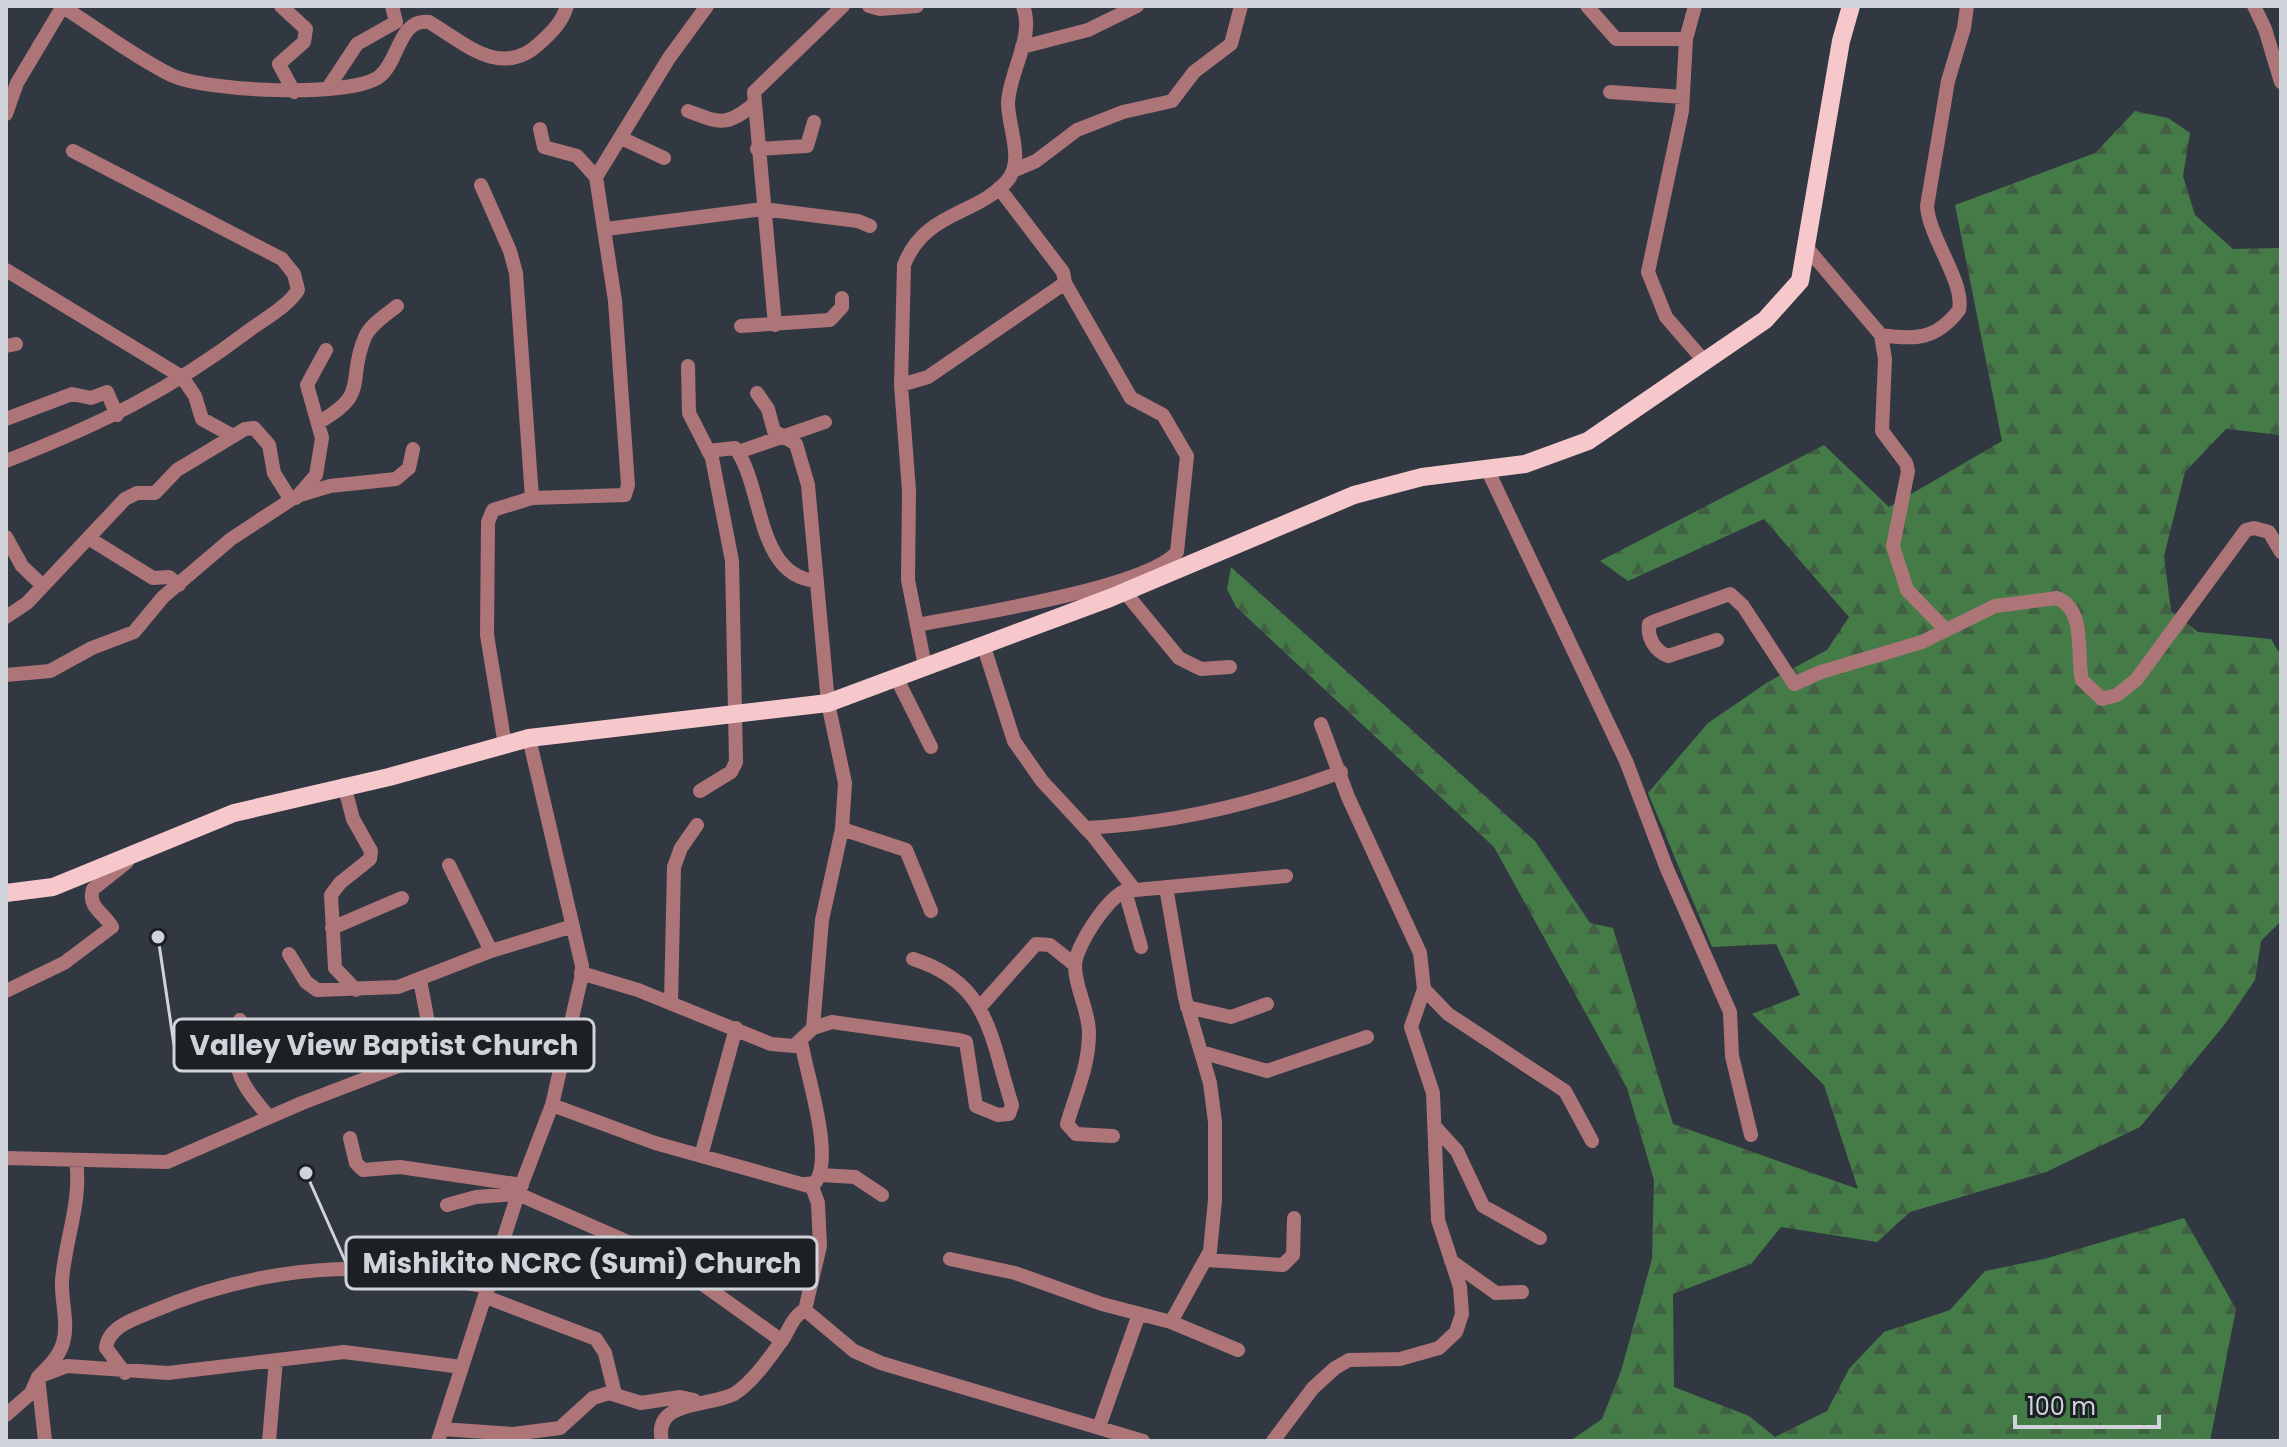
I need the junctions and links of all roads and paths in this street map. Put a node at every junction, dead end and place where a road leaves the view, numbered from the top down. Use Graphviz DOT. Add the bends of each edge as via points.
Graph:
graph roads {
  1 [pos="63,6"];
  2 [pos="281,6"];
  3 [pos="392,6"];
  4 [pos="567,6"];
  5 [pos="707,6"];
  6 [pos="843,6"];
  7 [pos="869,6"];
  8 [pos="917,6"];
  9 [pos="1023,6"];
  10 [pos="1137,6"];
  11 [pos="1241,6"];
  12 [pos="1587,6"];
  13 [pos="1695,6"];
  14 [pos="1851,6"];
  15 [pos="1967,6"];
  16 [pos="2254,6"];
  17 [pos="1686,39"];
  18 [pos="1022,47"];
  19 [pos="2281,82"];
  20 [pos="328,88"];
  21 [pos="294,92"];
  22 [pos="1610,92"];
  23 [pos="9,96"];
  24 [pos="1683,97"];
  25 [pos="754,104"];
  26 [pos="688,111"];
  27 [pos="6,114"];
  28 [pos="814,122"];
  29 [pos="540,129"];
  30 [pos="621,138"];
  31 [pos="757,149"];
  32 [pos="73,151"];
  33 [pos="664,158"];
  34 [pos="1013,171"];
  35 [pos="596,177"];
  36 [pos="481,185"];
  37 [pos="999,188"];
  38 [pos="763,209"];
  39 [pos="870,226"];
  40 [pos="606,229"];
  41 [pos="1807,248"];
  42 [pos="6,270"];
  43 [pos="1065,283"];
  44 [pos="842,298"];
  45 [pos="397,306"];
  46 [pos="775,325"];
  47 [pos="741,326"];
  48 [pos="1881,335"];
  49 [pos="326,350"];
  50 [pos="1705,362"];
  51 [pos="688,366"];
  52 [pos="182,377"];
  53 [pos="901,385"];
  54 [pos="757,393"];
  55 [pos="117,415"];
  56 [pos="6,419"];
  57 [pos="319,422"];
  58 [pos="825,422"];
  59 [pos="233,436"];
  60 [pos="783,437"];
  61 [pos="413,449"];
  62 [pos="708,451"];
  63 [pos="738,452"];
  64 [pos="6,461"];
  65 [pos="1488,471"];
  66 [pos="296,497"];
  67 [pos="532,498"];
  68 [pos="6,537"];
  69 [pos="90,539"];
  70 [pos="2281,552"];
  71 [pos="817,581"];
  72 [pos="179,585"];
  73 [pos="43,586"];
  74 [pos="1124,591"];
  75 [pos="6,617"];
  76 [pos="917,625"];
  77 [pos="1946,630"];
  78 [pos="1717,640"];
  79 [pos="983,644"];
  80 [pos="925,666"];
  81 [pos="1230,667"];
  82 [pos="6,675"];
  83 [pos="896,677"];
  84 [pos="828,703"];
  85 [pos="734,715"];
  86 [pos="1321,724"];
  87 [pos="529,738"];
  88 [pos="505,745"];
  89 [pos="931,747"];
  90 [pos="1341,772"];
  91 [pos="344,785"];
  92 [pos="700,791"];
  93 [pos="697,825"];
  94 [pos="1085,828"];
  95 [pos="842,829"];
  96 [pos="144,849"];
  97 [pos="449,865"];
  98 [pos="1286,876"];
  99 [pos="1166,887"];
  100 [pos="1130,890"];
  101 [pos="6,893"];
  102 [pos="402,898"];
  103 [pos="931,911"];
  104 [pos="573,926"];
  105 [pos="332,928"];
  106 [pos="1141,947"];
  107 [pos="491,951"];
  108 [pos="289,954"];
  109 [pos="913,959"];
  110 [pos="1075,965"];
  111 [pos="581,973"];
  112 [pos="420,980"];
  113 [pos="1424,989"];
  114 [pos="356,990"];
  115 [pos="6,991"];
  116 [pos="671,1003"];
  117 [pos="1267,1004"];
  118 [pos="980,1007"];
  119 [pos="1187,1007"];
  120 [pos="240,1020"];
  121 [pos="736,1028"];
  122 [pos="813,1028"];
  123 [pos="1367,1037"];
  124 [pos="567,1041"];
  125 [pos="801,1041"];
  126 [pos="1201,1052"];
  127 [pos="434,1054"];
  128 [pos="552,1105"];
  129 [pos="269,1117"];
  130 [pos="1437,1129"];
  131 [pos="1751,1135"];
  132 [pos="1113,1136"];
  133 [pos="350,1138"];
  134 [pos="1592,1141"];
  135 [pos="701,1156"];
  136 [pos="6,1158"];
  137 [pos="76,1160"];
  138 [pos="821,1175"];
  139 [pos="806,1184"];
  140 [pos="520,1190"];
  141 [pos="882,1195"];
  142 [pos="447,1205"];
  143 [pos="1294,1218"];
  144 [pos="1540,1238"];
  145 [pos="950,1259"];
  146 [pos="1451,1260"];
  147 [pos="1205,1264"];
  148 [pos="488,1292"];
  149 [pos="1522,1292"];
  150 [pos="805,1310"];
  151 [pos="1139,1314"];
  152 [pos="1171,1322"];
  153 [pos="782,1341"];
  154 [pos="1238,1350"];
  155 [pos="276,1360"];
  156 [pos="462,1367"];
  157 [pos="125,1373"];
  158 [pos="38,1377"];
  159 [pos="615,1394"];
  160 [pos="703,1405"];
  161 [pos="6,1415"];
  162 [pos="1099,1427"];
  163 [pos="440,1435"];
  164 [pos="45,1441"];
  165 [pos="269,1441"];
  166 [pos="662,1441"];
  167 [pos="1143,1441"];
  168 [pos="1273,1441"];
  1 -- 21 [label="street" via="181,79"];
  1 -- 23 [label="street"];
  2 -- 21 [label="street" via="306,29 304,42 279,64"];
  3 -- 20 [label="street" via="398,16 394,26 357,44"];
  4 -- 20 [label="street" via="559,25 533,50 508,61 491,58 419,21 411,25 382,75"];
  5 -- 30 [label="street"];
  6 -- 25 [label="street" via="756,88"];
  7 -- 8 [label="street"];
  9 -- 18 [label="street"];
  10 -- 18 [label="street" via="1088,30"];
  11 -- 34 [label="street" via="1231,44 1194,72 1172,101 1112,115 1077,130"];
  12 -- 17 [label="street" via="1616,39"];
  13 -- 17 [label="street"];
  14 -- 41 [label="main road"];
  15 -- 48 [label="street" via="1927,206 1959,310 1924,338"];
  16 -- 19 [label="street"];
  17 -- 24 [label="street"];
  18 -- 34 [label="street" via="1008,100"];
  20 -- 21 [label="street"];
  22 -- 24 [label="street"];
  23 -- 27 [label="street"];
  24 -- 50 [label="street" via="1648,272 1666,317"];
  25 -- 26 [label="street" via="736,119 722,122"];
  25 -- 31 [label="street"];
  28 -- 31 [label="street" via="807,146"];
  29 -- 35 [label="street" via="544,147 577,156"];
  30 -- 33 [label="street"];
  30 -- 35 [label="street"];
  31 -- 38 [label="street"];
  32 -- 52 [label="street" via="282,259 298,281 294,297"];
  34 -- 37 [label="street"];
  35 -- 40 [label="street"];
  36 -- 67 [label="street" via="516,273"];
  37 -- 43 [label="street" via="1063,272"];
  37 -- 53 [label="street" via="935,225 907,255"];
  38 -- 39 [label="street"];
  38 -- 40 [label="street"];
  38 -- 46 [label="street"];
  40 -- 67 [label="street" via="628,491 618,497"];
  41 -- 48 [label="street"];
  41 -- 50 [label="main road" via="1793,291 1765,320"];
  42 -- 52 [label="street"];
  43 -- 53 [label="street" via="928,377"];
  43 -- 76 [label="street" via="1131,398 1163,415 1187,456 1177,552 1113,583"];
  44 -- 46 [label="street" via="842,307 830,320"];
  45 -- 57 [label="street" via="367,333 353,396"];
  46 -- 47 [label="street"];
  48 -- 77 [label="street" via="1882,431 1908,471 1893,546 1907,590"];
  49 -- 57 [label="street" via="307,385"];
  50 -- 65 [label="main road" via="1588,441 1537,461"];
  51 -- 62 [label="street" via="689,413"];
  52 -- 55 [label="street"];
  52 -- 59 [label="street" via="198,401 202,419"];
  53 -- 76 [label="street" via="909,491 908,580"];
  54 -- 60 [label="street" via="774,431"];
  55 -- 56 [label="street" via="107,392 91,398 77,393"];
  55 -- 64 [label="street"];
  57 -- 66 [label="street" via="317,470"];
  58 -- 60 [label="street"];
  59 -- 66 [label="street" via="250,427 258,430 269,445 274,473"];
  59 -- 69 [label="street" via="177,470 155,493 125,499"];
  60 -- 63 [label="street"];
  60 -- 71 [label="street" via="796,444 808,485"];
  61 -- 66 [label="street" via="409,468 396,479 330,486"];
  62 -- 63 [label="street" via="729,446"];
  62 -- 85 [label="street" via="732,561"];
  63 -- 71 [label="street" via="781,562 795,577"];
  65 -- 74 [label="main road" via="1422,477 1354,495"];
  65 -- 131 [label="street" via="1626,761 1730,1012 1732,1056"];
  66 -- 72 [label="street" via="236,535"];
  67 -- 88 [label="street" via="493,510 488,522 487,635"];
  68 -- 73 [label="street" via="22,566"];
  69 -- 72 [label="street" via="153,578 169,577"];
  69 -- 73 [label="street"];
  70 -- 77 [label="street" via="2269,532 2246,530 2142,673 2109,698 2098,697 2082,680 2079,633 2064,601 1995,606"];
  71 -- 84 [label="street"];
  72 -- 82 [label="street" via="134,632 50,671"];
  73 -- 75 [label="street"];
  74 -- 79 [label="main road"];
  74 -- 81 [label="street" via="1179,658 1201,669"];
  76 -- 80 [label="street"];
  77 -- 78 [label="street" via="1794,684 1730,594 1649,624 1655,648 1668,656"];
  79 -- 80 [label="main road"];
  79 -- 94 [label="street" via="1014,741"];
  80 -- 83 [label="main road"];
  83 -- 84 [label="main road"];
  83 -- 89 [label="street"];
  84 -- 85 [label="main road"];
  84 -- 95 [label="street" via="843,766"];
  85 -- 87 [label="main road"];
  85 -- 92 [label="street" via="734,768"];
  86 -- 90 [label="street"];
  87 -- 88 [label="main road"];
  87 -- 104 [label="street"];
  88 -- 91 [label="main road"];
  90 -- 94 [label="street" via="1275,797 1137,825"];
  90 -- 113 [label="street" via="1420,953"];
  91 -- 96 [label="main road" via="234,813"];
  91 -- 105 [label="street" via="371,855 333,889"];
  93 -- 116 [label="street" via="674,867"];
  94 -- 100 [label="street"];
  95 -- 103 [label="street" via="906,850"];
  95 -- 122 [label="street" via="822,920"];
  96 -- 101 [label="main road" via="53,887"];
  96 -- 115 [label="street" via="93,889 91,902 112,927 64,963"];
  97 -- 107 [label="street"];
  98 -- 99 [label="street"];
  99 -- 100 [label="street"];
  99 -- 119 [label="street"];
  100 -- 106 [label="street"];
  100 -- 110 [label="street" via="1112,898 1097,916"];
  102 -- 105 [label="street"];
  104 -- 107 [label="street"];
  104 -- 111 [label="street"];
  105 -- 114 [label="street" via="335,968"];
  107 -- 112 [label="street"];
  108 -- 114 [label="street" via="312,988"];
  109 -- 118 [label="street" via="946,972"];
  110 -- 118 [label="street" via="1050,945 1036,944"];
  110 -- 132 [label="street" via="1089,1034 1084,1078 1067,1124 1076,1134"];
  111 -- 116 [label="street"];
  111 -- 124 [label="street"];
  112 -- 114 [label="street"];
  112 -- 127 [label="street"];
  113 -- 130 [label="street" via="1411,1027 1433,1093"];
  113 -- 134 [label="street" via="1448,1014 1565,1091"];
  116 -- 121 [label="street"];
  117 -- 119 [label="street" via="1231,1017"];
  118 -- 122 [label="street" via="1012,1105 1009,1114 976,1106 966,1042 832,1022"];
  119 -- 126 [label="street"];
  120 -- 129 [label="street" via="239,1080"];
  121 -- 125 [label="street" via="771,1044 794,1046"];
  121 -- 135 [label="street"];
  122 -- 125 [label="street"];
  123 -- 126 [label="street" via="1267,1071"];
  124 -- 127 [label="street"];
  124 -- 128 [label="street"];
  125 -- 138 [label="street" via="813,1092"];
  126 -- 147 [label="street" via="1215,1122 1215,1200"];
  127 -- 129 [label="street"];
  128 -- 135 [label="street"];
  128 -- 140 [label="street"];
  129 -- 137 [label="street" via="167,1162"];
  130 -- 144 [label="street" via="1457,1151 1483,1206"];
  130 -- 146 [label="street" via="1436,1199"];
  133 -- 140 [label="street" via="363,1170 400,1167"];
  135 -- 139 [label="street"];
  136 -- 137 [label="street"];
  137 -- 158 [label="street" via="80,1186 62,1287 66,1334 54,1360"];
  138 -- 139 [label="street"];
  138 -- 141 [label="street" via="850,1175"];
  139 -- 150 [label="street" via="816,1194 820,1246"];
  140 -- 142 [label="street"];
  140 -- 148 [label="street"];
  140 -- 153 [label="street" via="669,1260"];
  143 -- 147 [label="street" via="1293,1255 1283,1265"];
  145 -- 151 [label="street" via="1015,1273"];
  146 -- 149 [label="street" via="1496,1293"];
  146 -- 168 [label="street" via="1462,1314 1449,1341 1428,1353 1400,1359 1349,1360 1318,1383"];
  147 -- 152 [label="street"];
  148 -- 156 [label="street"];
  148 -- 157 [label="street" via="371,1270 255,1279 172,1303 113,1332 106,1348"];
  148 -- 159 [label="street" via="596,1339"];
  150 -- 153 [label="street"];
  150 -- 162 [label="street" via="868,1358"];
  151 -- 152 [label="street"];
  151 -- 162 [label="street"];
  152 -- 154 [label="street"];
  153 -- 160 [label="street" via="744,1386"];
  155 -- 156 [label="street" via="344,1352"];
  155 -- 157 [label="street"];
  155 -- 165 [label="street"];
  156 -- 163 [label="street"];
  157 -- 158 [label="street" via="76,1366"];
  158 -- 161 [label="street" via="31,1393"];
  158 -- 164 [label="street"];
  159 -- 160 [label="street" via="641,1403 688,1397"];
  159 -- 163 [label="street" via="593,1398 560,1428"];
  160 -- 166 [label="street" via="682,1406 669,1414 660,1428"];
  162 -- 167 [label="street"];
}
